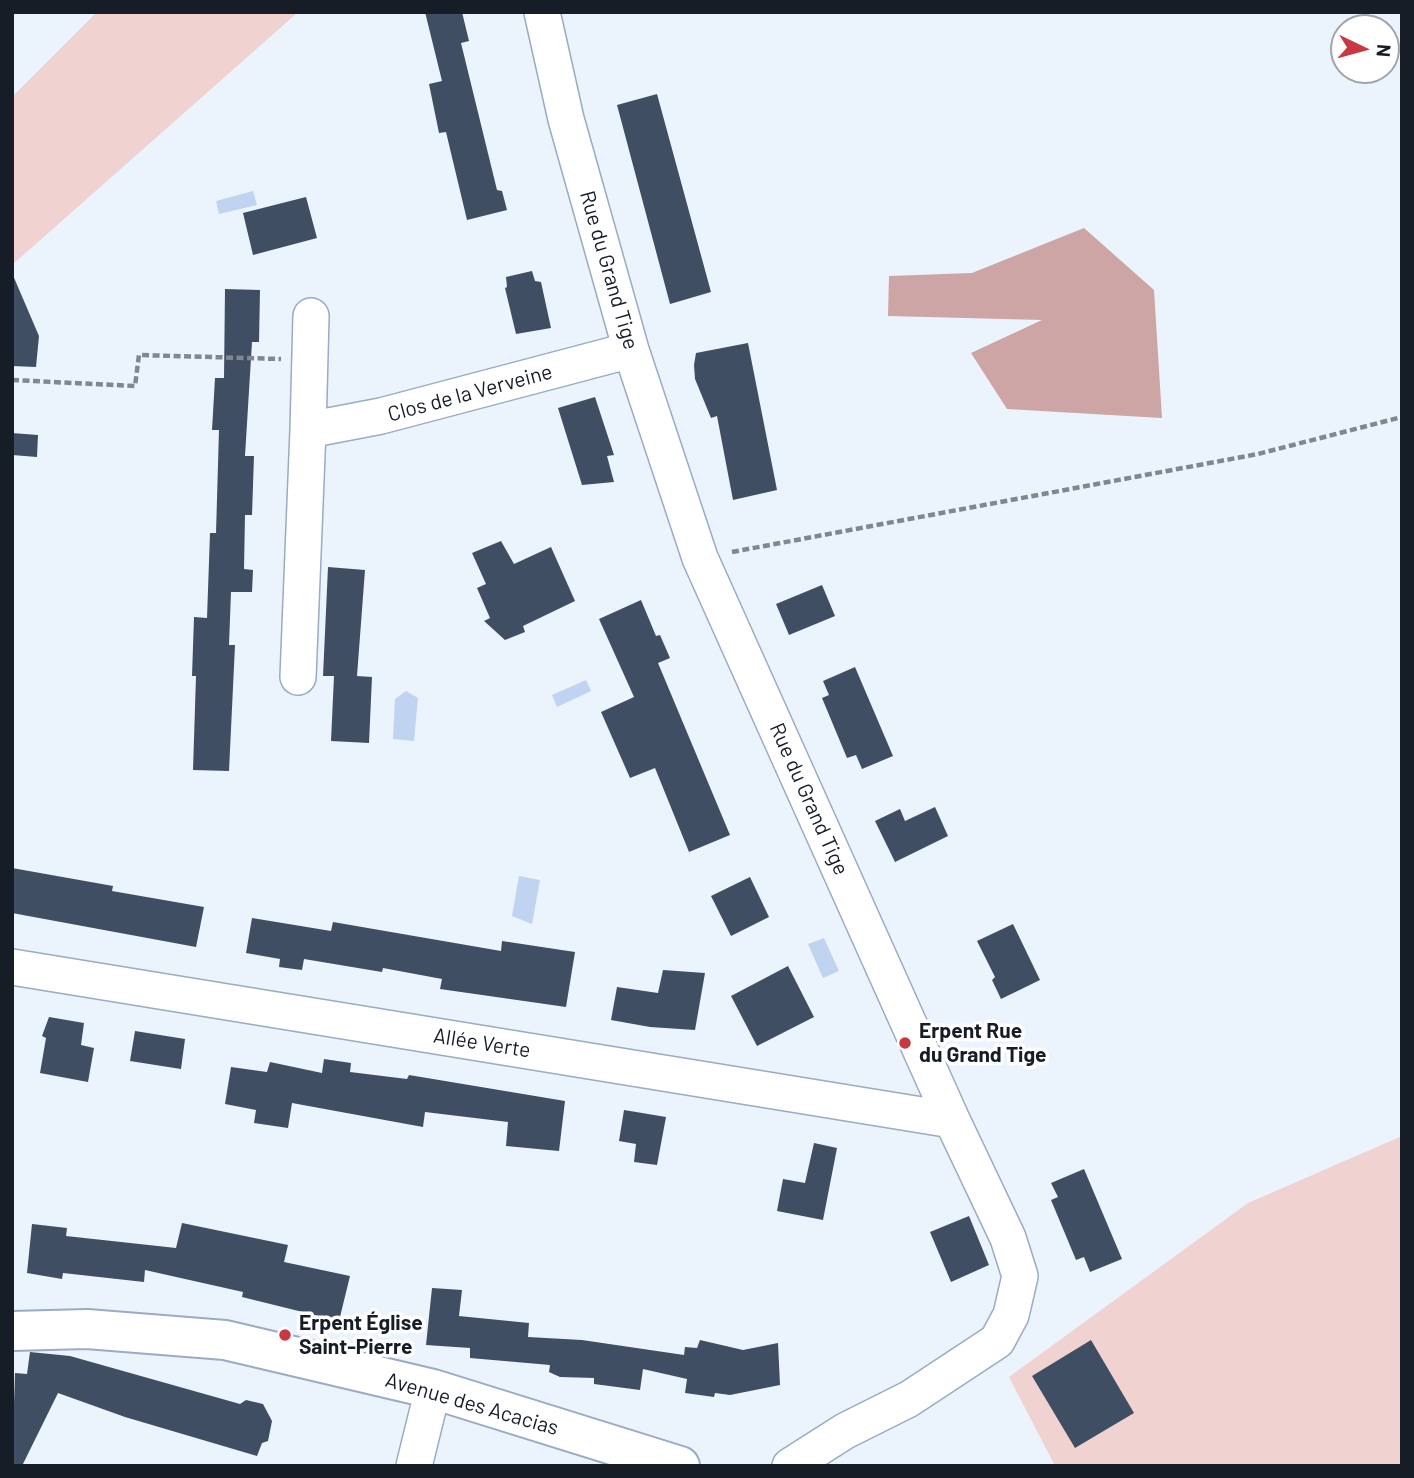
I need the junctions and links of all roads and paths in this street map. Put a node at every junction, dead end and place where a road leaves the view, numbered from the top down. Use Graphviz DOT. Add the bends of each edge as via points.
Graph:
graph roads {
  1 [pos="542,12"];
  2 [pos="311,316"];
  3 [pos="631,349"];
  4 [pos="310,359"];
  5 [pos="12,380"];
  6 [pos="1402,416"];
  7 [pos="308,430"];
  8 [pos="700,558"];
  9 [pos="298,677"];
  10 [pos="12,967"];
  11 [pos="952,1120"];
  12 [pos="12,1331"];
  13 [pos="433,1389"];
  14 [pos="414,1466"];
  15 [pos="680,1466"];
  16 [pos="790,1466"];
  1 -- 3 [label="street, Rue du Grand Tige" via="566,119"];
  2 -- 4 [label="street"];
  3 -- 7 [label="street, Clos de la Verveine" via="382,416"];
  3 -- 8 [label="street, Rue du Grand Tige"];
  4 -- 5 [label="path" via="139,355 135,386"];
  4 -- 7 [label="street"];
  6 -- 8 [label="path" via="1258,454"];
  7 -- 9 [label="street"];
  8 -- 11 [label="street, Rue du Grand Tige"];
  10 -- 11 [label="street, Allée Verte"];
  11 -- 16 [label="street, Rue du Grand Tige" via="1009,1238 1020,1276 1011,1315 997,1341 961,1367"];
  12 -- 13 [label="street, Avenue des Acacias" via="87,1329 225,1340"];
  13 -- 14 [label="street"];
  13 -- 15 [label="street, Avenue des Acacias"];
}
